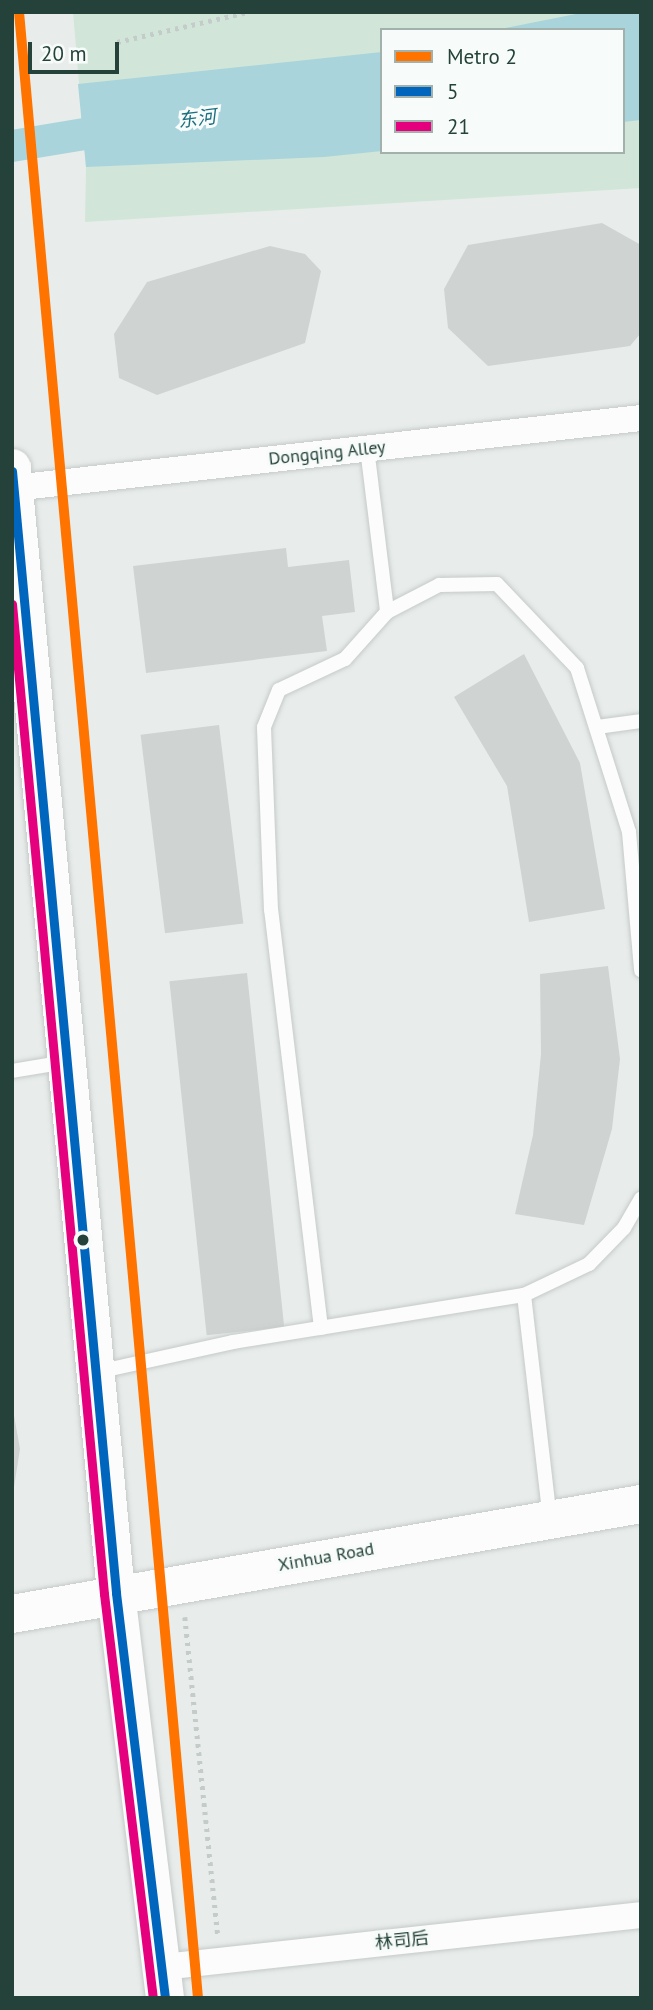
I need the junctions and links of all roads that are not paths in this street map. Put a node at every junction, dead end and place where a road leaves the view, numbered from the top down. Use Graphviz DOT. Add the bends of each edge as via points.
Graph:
graph roads {
  1 [pos="641,418"];
  2 [pos="368,448"];
  3 [pos="13,481"];
  4 [pos="387,612"];
  5 [pos="641,721"];
  6 [pos="597,727"];
  7 [pos="641,970"];
  8 [pos="66,1062"];
  9 [pos="12,1070"];
  10 [pos="641,1198"];
  11 [pos="524,1295"];
  12 [pos="321,1328"];
  13 [pos="95,1373"];
  14 [pos="641,1504"];
  15 [pos="550,1519"];
  16 [pos="116,1593"];
  17 [pos="12,1614"];
  18 [pos="641,1914"];
  19 [pos="164,1982"];
  1 -- 2 [label="street, Dongqing Alley"];
  2 -- 3 [label="street, Dongqing Alley"];
  2 -- 4 [label="lane"];
  3 -- 8 [label="main road"];
  4 -- 6 [label="lane" via="439,585 497,584 577,668"];
  4 -- 12 [label="lane" via="345,659 279,690 264,727 271,910"];
  5 -- 6 [label="lane"];
  6 -- 7 [label="lane" via="629,832"];
  8 -- 9 [label="lane"];
  8 -- 13 [label="main road"];
  10 -- 11 [label="lane" via="624,1228 589,1264"];
  11 -- 12 [label="lane"];
  11 -- 15 [label="lane"];
  12 -- 13 [label="lane"];
  13 -- 16 [label="main road"];
  14 -- 15 [label="main road, Xinhua Road"];
  15 -- 16 [label="main road, Xinhua Road"];
  16 -- 17 [label="main road, Xinhua Road"];
  16 -- 19 [label="main road"];
  18 -- 19 [label="street, 林司后" via="221,1961"];
}
